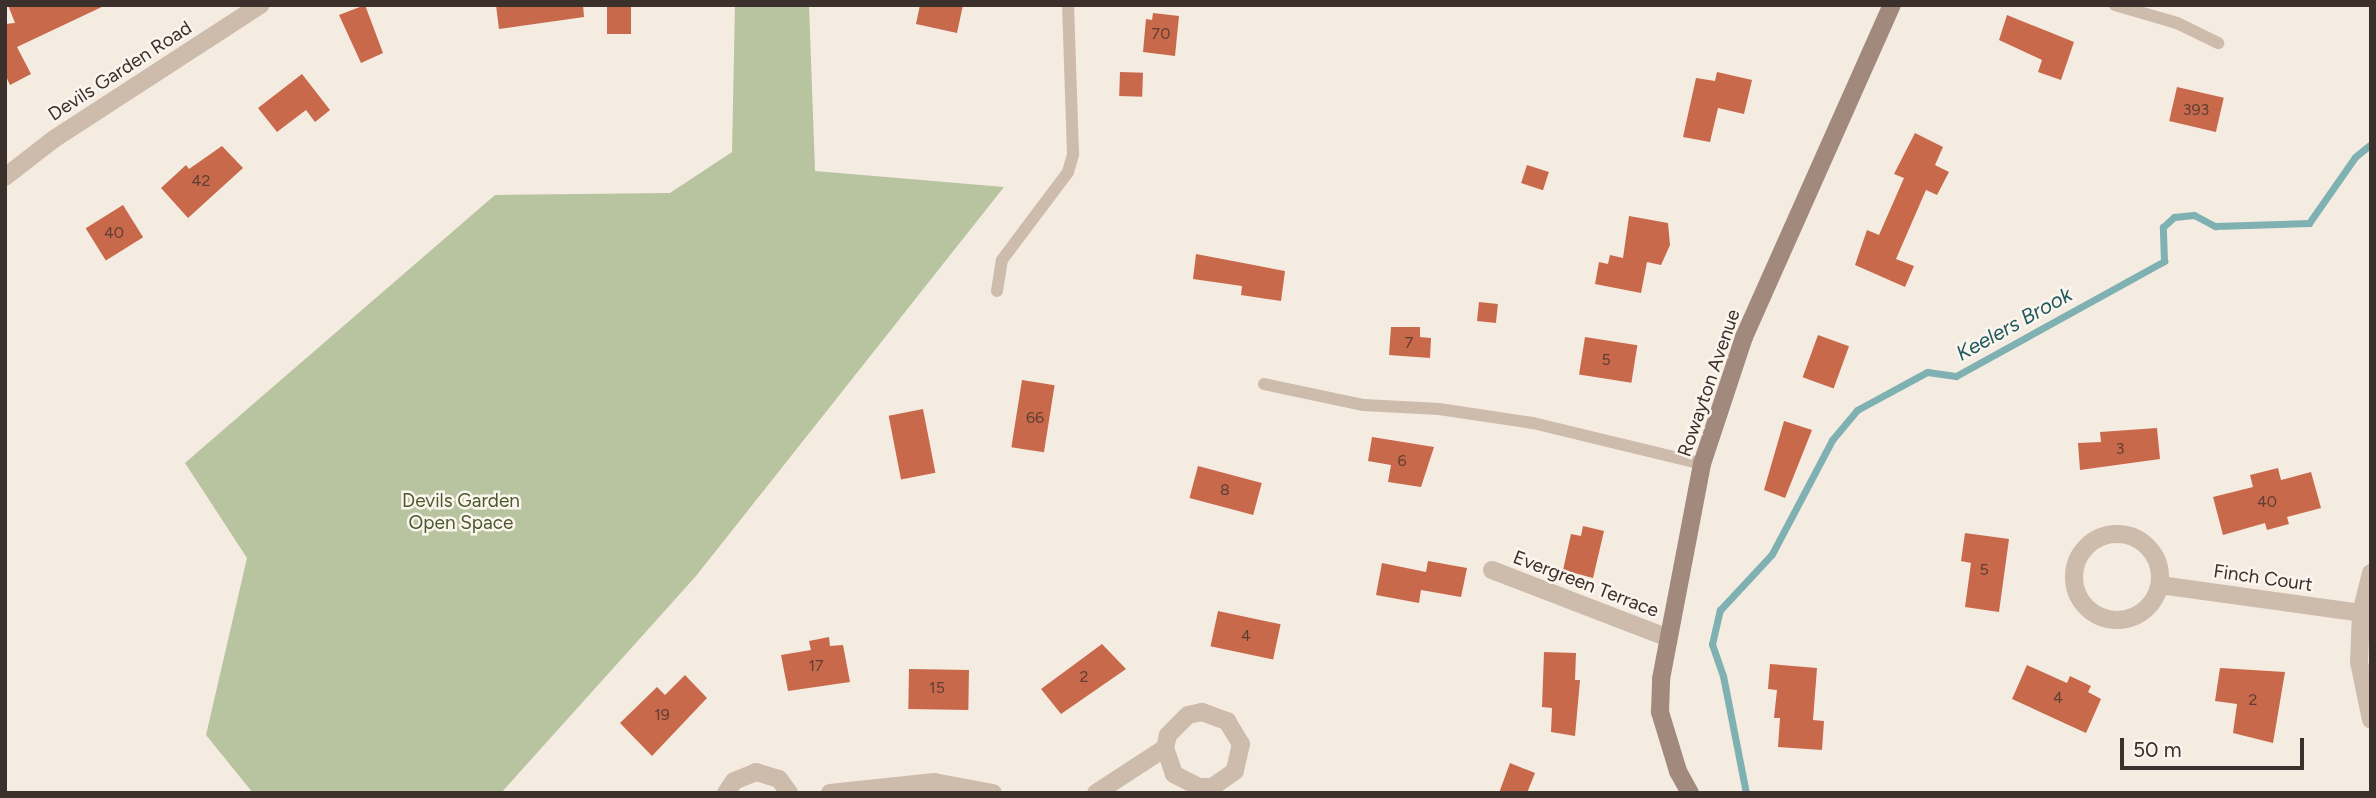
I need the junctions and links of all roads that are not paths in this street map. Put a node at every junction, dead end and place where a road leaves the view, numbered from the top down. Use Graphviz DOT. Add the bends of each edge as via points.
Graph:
graph roads {
  1 [pos="260,5"];
  2 [pos="1068,5"];
  3 [pos="1892,5"];
  4 [pos="2115,5"];
  5 [pos="2218,43"];
  6 [pos="5,177"];
  7 [pos="997,291"];
  8 [pos="1264,384"];
  9 [pos="1702,464"];
  10 [pos="1492,570"];
  11 [pos="2371,573"];
  12 [pos="2160,584"];
  13 [pos="2361,613"];
  14 [pos="1666,637"];
  15 [pos="2371,720"];
  16 [pos="1165,748"];
  17 [pos="726,793"];
  18 [pos="789,793"];
  19 [pos="830,793"];
  20 [pos="993,793"];
  21 [pos="1096,793"];
  22 [pos="1690,793"];
  1 -- 6 [label="street, Devils Garden Road" via="54,139"];
  2 -- 7 [label="lane" via="1073,154 1068,172 1002,260"];
  3 -- 9 [label="street, Rowayton Avenue" via="1744,337"];
  4 -- 5 [label="lane" via="2178,23"];
  8 -- 9 [label="lane" via="1364,405 1534,422"];
  9 -- 14 [label="street, Rowayton Avenue"];
  10 -- 14 [label="street, Evergreen Terrace"];
  11 -- 13 [label="street"];
  12 -- 12 [label="street" via="2155,555 2145,544 2117,533 2089,543 2074,569 2079,598 2101,618 2116,620 2138,614 2154,599"];
  12 -- 13 [label="street, Finch Court"];
  13 -- 15 [label="street" via="2360,662"];
  14 -- 22 [label="street, Rowayton Avenue" via="1660,712 1678,771"];
  16 -- 16 [label="street" via="1174,774 1199,787 1225,781 1241,758 1237,731 1227,720 1202,712 1176,723"];
  16 -- 21 [label="street"];
  17 -- 18 [label="street" via="734,781 756,772 779,779"];
  19 -- 20 [label="street" via="934,782"];
}
